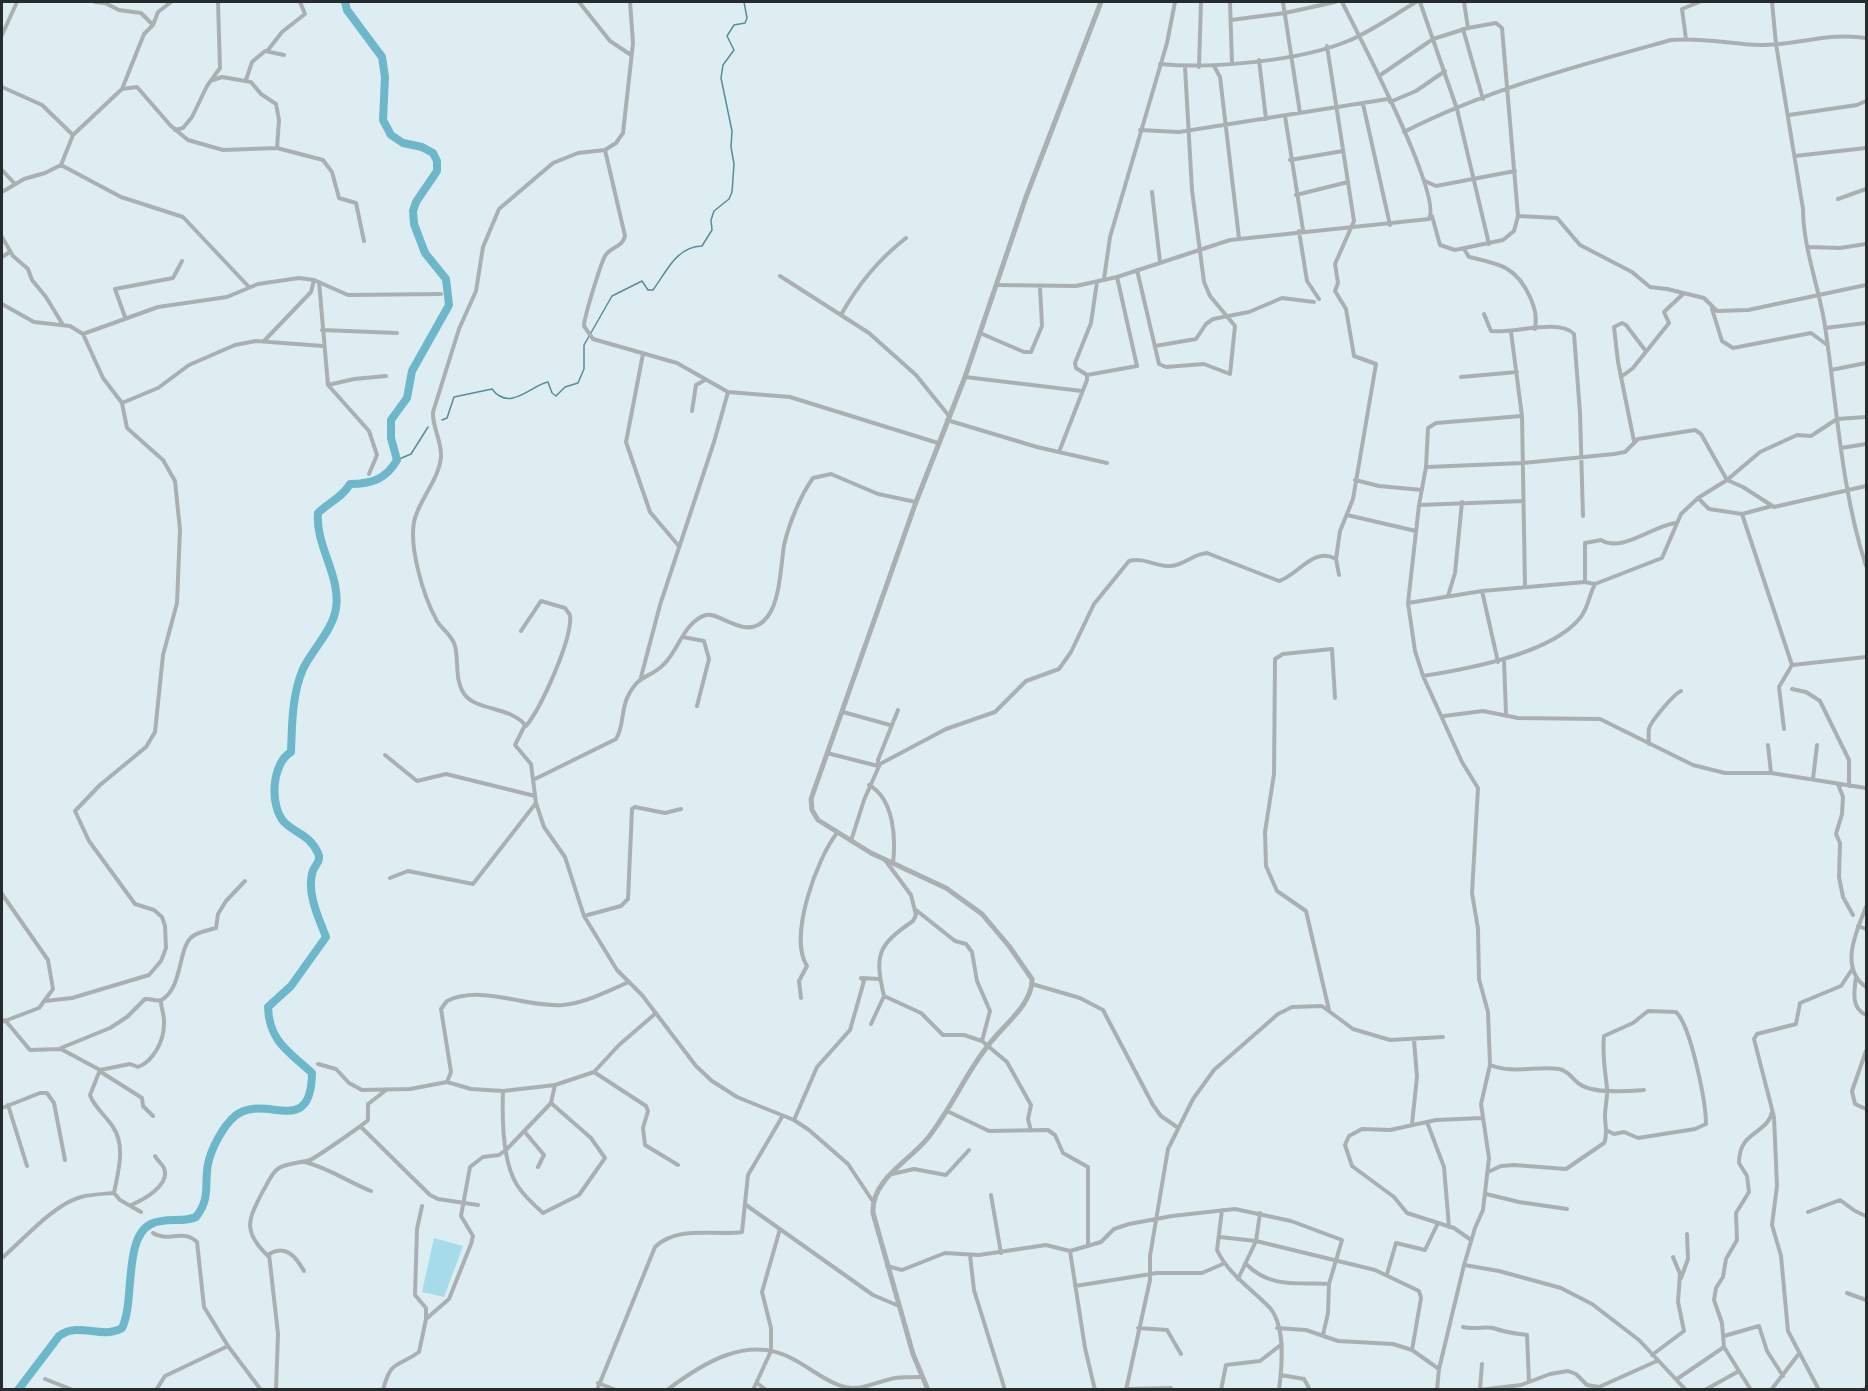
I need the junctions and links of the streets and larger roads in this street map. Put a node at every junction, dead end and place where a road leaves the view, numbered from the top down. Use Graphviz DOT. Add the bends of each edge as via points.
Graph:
graph roads {
  1 [pos="17,2"];
  2 [pos="94,2"];
  3 [pos="171,2"];
  4 [pos="218,2"];
  5 [pos="300,2"];
  6 [pos="579,2"];
  7 [pos="630,2"];
  8 [pos="1101,2"];
  9 [pos="1175,2"];
  10 [pos="1201,2"];
  11 [pos="1230,2"];
  12 [pos="1283,2"];
  13 [pos="1335,2"];
  14 [pos="1342,2"];
  15 [pos="1418,2"];
  16 [pos="1464,2"];
  17 [pos="1699,2"];
  18 [pos="1772,2"];
  19 [pos="1285,13"];
  20 [pos="1231,20"];
  21 [pos="153,25"];
  22 [pos="1466,28"];
  23 [pos="2,35"];
  24 [pos="1361,35"];
  25 [pos="1866,38"];
  26 [pos="1433,39"];
  27 [pos="1686,39"];
  28 [pos="1776,44"];
  29 [pos="1327,46"];
  30 [pos="268,50"];
  31 [pos="284,55"];
  32 [pos="632,55"];
  33 [pos="1292,55"];
  34 [pos="1259,60"];
  35 [pos="1160,64"];
  36 [pos="1232,64"];
  37 [pos="1214,66"];
  38 [pos="1185,67"];
  39 [pos="1199,67"];
  40 [pos="1445,71"];
  41 [pos="1379,76"];
  42 [pos="212,80"];
  43 [pos="246,80"];
  44 [pos="2,87"];
  45 [pos="122,89"];
  46 [pos="1507,90"];
  47 [pos="1482,99"];
  48 [pos="1389,101"];
  49 [pos="1866,101"];
  50 [pos="1363,104"];
  51 [pos="1336,108"];
  52 [pos="1457,109"];
  53 [pos="1300,113"];
  54 [pos="1789,115"];
  55 [pos="1285,116"];
  56 [pos="1266,119"];
  57 [pos="1225,124"];
  58 [pos="1188,129"];
  59 [pos="174,130"];
  60 [pos="1140,130"];
  61 [pos="1404,132"];
  62 [pos="73,135"];
  63 [pos="277,148"];
  64 [pos="1866,148"];
  65 [pos="605,150"];
  66 [pos="1343,151"];
  67 [pos="1795,156"];
  68 [pos="1290,160"];
  69 [pos="61,165"];
  70 [pos="2,170"];
  71 [pos="1515,171"];
  72 [pos="1474,178"];
  73 [pos="1424,180"];
  74 [pos="1348,182"];
  75 [pos="15,183"];
  76 [pos="1866,189"];
  77 [pos="2,192"];
  78 [pos="1152,192"];
  79 [pos="1296,195"];
  80 [pos="1838,200"];
  81 [pos="1432,215"];
  82 [pos="1518,216"];
  83 [pos="1390,225"];
  84 [pos="1352,227"];
  85 [pos="1301,231"];
  86 [pos="2,237"];
  87 [pos="906,238"];
  88 [pos="1239,238"];
  89 [pos="364,241"];
  90 [pos="1489,244"];
  91 [pos="1866,244"];
  92 [pos="1808,247"];
  93 [pos="1464,249"];
  94 [pos="1198,250"];
  95 [pos="10,252"];
  96 [pos="2,257"];
  97 [pos="182,261"];
  98 [pos="1160,262"];
  99 [pos="1137,270"];
  100 [pos="780,276"];
  101 [pos="1118,277"];
  102 [pos="1104,279"];
  103 [pos="317,281"];
  104 [pos="1097,282"];
  105 [pos="996,285"];
  106 [pos="1866,285"];
  107 [pos="249,286"];
  108 [pos="1040,287"];
  109 [pos="1820,293"];
  110 [pos="441,294"];
  111 [pos="1683,294"];
  112 [pos="2,304"];
  113 [pos="1712,309"];
  114 [pos="1484,314"];
  115 [pos="841,315"];
  116 [pos="1227,316"];
  117 [pos="125,317"];
  118 [pos="1866,323"];
  119 [pos="63,325"];
  120 [pos="1825,328"];
  121 [pos="1535,329"];
  122 [pos="322,330"];
  123 [pos="1511,332"];
  124 [pos="397,333"];
  125 [pos="980,333"];
  126 [pos="83,334"];
  127 [pos="263,341"];
  128 [pos="1827,345"];
  129 [pos="323,346"];
  130 [pos="1155,346"];
  131 [pos="1645,350"];
  132 [pos="643,354"];
  133 [pos="1866,363"];
  134 [pos="1831,370"];
  135 [pos="1517,372"];
  136 [pos="1087,375"];
  137 [pos="386,376"];
  138 [pos="965,377"];
  139 [pos="1461,377"];
  140 [pos="1620,377"];
  141 [pos="705,380"];
  142 [pos="328,385"];
  143 [pos="1082,391"];
  144 [pos="728,392"];
  145 [pos="122,403"];
  146 [pos="692,411"];
  147 [pos="1522,416"];
  148 [pos="1866,417"];
  149 [pos="948,418"];
  150 [pos="1837,419"];
  151 [pos="1634,441"];
  152 [pos="938,443"];
  153 [pos="1866,444"];
  154 [pos="1841,448"];
  155 [pos="1059,452"];
  156 [pos="1581,458"];
  157 [pos="1107,463"];
  158 [pos="1523,463"];
  159 [pos="1426,467"];
  160 [pos="369,474"];
  161 [pos="1355,480"];
  162 [pos="1727,480"];
  163 [pos="1866,486"];
  164 [pos="1422,490"];
  165 [pos="1849,491"];
  166 [pos="1698,498"];
  167 [pos="1524,501"];
  168 [pos="916,502"];
  169 [pos="1462,502"];
  170 [pos="1419,505"];
  171 [pos="1772,506"];
  172 [pos="1742,514"];
  173 [pos="1346,515"];
  174 [pos="1583,516"];
  175 [pos="1676,523"];
  176 [pos="1416,531"];
  177 [pos="678,545"];
  178 [pos="1336,559"];
  179 [pos="1866,566"];
  180 [pos="1339,575"];
  181 [pos="1586,582"];
  182 [pos="1595,585"];
  183 [pos="1525,587"];
  184 [pos="1482,591"];
  185 [pos="1448,596"];
  186 [pos="1408,603"];
  187 [pos="521,631"];
  188 [pos="682,637"];
  189 [pos="1866,657"];
  190 [pos="1501,661"];
  191 [pos="1792,665"];
  192 [pos="1424,676"];
  193 [pos="641,677"];
  194 [pos="1792,689"];
  195 [pos="1681,691"];
  196 [pos="1335,698"];
  197 [pos="697,705"];
  198 [pos="898,710"];
  199 [pos="843,712"];
  200 [pos="1506,714"];
  201 [pos="1443,716"];
  202 [pos="890,725"];
  203 [pos="526,727"];
  204 [pos="1784,729"];
  205 [pos="1649,744"];
  206 [pos="1768,745"];
  207 [pos="1817,745"];
  208 [pos="826,753"];
  209 [pos="385,754"];
  210 [pos="878,766"];
  211 [pos="1771,773"];
  212 [pos="1813,779"];
  213 [pos="533,780"];
  214 [pos="1837,784"];
  215 [pos="869,785"];
  216 [pos="1849,786"];
  217 [pos="1866,788"];
  218 [pos="535,796"];
  219 [pos="536,803"];
  220 [pos="681,809"];
  221 [pos="837,832"];
  222 [pos="851,842"];
  223 [pos="885,860"];
  224 [pos="893,864"];
  225 [pos="390,878"];
  226 [pos="245,881"];
  227 [pos="2,894"];
  228 [pos="1866,907"];
  229 [pos="916,910"];
  230 [pos="1853,915"];
  231 [pos="585,916"];
  232 [pos="1858,926"];
  233 [pos="1866,929"];
  234 [pos="1853,968"];
  235 [pos="1856,977"];
  236 [pos="879,978"];
  237 [pos="628,982"];
  238 [pos="1032,984"];
  239 [pos="1866,987"];
  240 [pos="884,996"];
  241 [pos="801,998"];
  242 [pos="162,1000"];
  243 [pos="45,1001"];
  244 [pos="1329,1010"];
  245 [pos="656,1013"];
  246 [pos="1866,1015"];
  247 [pos="3,1021"];
  248 [pos="871,1024"];
  249 [pos="1443,1037"];
  250 [pos="1414,1040"];
  251 [pos="982,1041"];
  252 [pos="988,1045"];
  253 [pos="61,1049"];
  254 [pos="1866,1051"];
  255 [pos="318,1064"];
  256 [pos="1490,1065"];
  257 [pos="100,1071"];
  258 [pos="594,1072"];
  259 [pos="447,1082"];
  260 [pos="555,1085"];
  261 [pos="1607,1090"];
  262 [pos="1644,1090"];
  263 [pos="385,1091"];
  264 [pos="503,1091"];
  265 [pos="551,1103"];
  266 [pos="8,1105"];
  267 [pos="2,1107"];
  268 [pos="1773,1109"];
  269 [pos="1866,1109"];
  270 [pos="946,1111"];
  271 [pos="153,1116"];
  272 [pos="782,1116"];
  273 [pos="1482,1118"];
  274 [pos="794,1120"];
  275 [pos="1427,1122"];
  276 [pos="1412,1124"];
  277 [pos="361,1127"];
  278 [pos="1177,1128"];
  279 [pos="1606,1130"];
  280 [pos="524,1131"];
  281 [pos="1031,1131"];
  282 [pos="507,1149"];
  283 [pos="969,1150"];
  284 [pos="155,1156"];
  285 [pos="65,1160"];
  286 [pos="302,1162"];
  287 [pos="678,1165"];
  288 [pos="27,1166"];
  289 [pos="538,1167"];
  290 [pos="1487,1173"];
  291 [pos="892,1174"];
  292 [pos="371,1191"];
  293 [pos="114,1193"];
  294 [pos="1485,1194"];
  295 [pos="991,1195"];
  296 [pos="872,1200"];
  297 [pos="464,1201"];
  298 [pos="478,1204"];
  299 [pos="746,1204"];
  300 [pos="130,1205"];
  301 [pos="422,1206"];
  302 [pos="1567,1209"];
  303 [pos="1222,1210"];
  304 [pos="141,1212"];
  305 [pos="1809,1212"];
  306 [pos="1260,1213"];
  307 [pos="1866,1216"];
  308 [pos="1156,1218"];
  309 [pos="1437,1225"];
  310 [pos="1449,1227"];
  311 [pos="780,1229"];
  312 [pos="153,1233"];
  313 [pos="1687,1234"];
  314 [pos="1220,1237"];
  315 [pos="1471,1240"];
  316 [pos="1256,1241"];
  317 [pos="1088,1246"];
  318 [pos="1070,1251"];
  319 [pos="1001,1252"];
  320 [pos="970,1255"];
  321 [pos="268,1256"];
  322 [pos="1673,1257"];
  323 [pos="2,1258"];
  324 [pos="1335,1262"];
  325 [pos="1225,1263"];
  326 [pos="1246,1264"];
  327 [pos="1464,1265"];
  328 [pos="887,1266"];
  329 [pos="304,1271"];
  330 [pos="1387,1274"];
  331 [pos="1150,1275"];
  332 [pos="1680,1278"];
  333 [pos="1238,1279"];
  334 [pos="1329,1284"];
  335 [pos="1075,1286"];
  336 [pos="1847,1293"];
  337 [pos="1866,1299"];
  338 [pos="899,1306"];
  339 [pos="426,1319"];
  340 [pos="1463,1327"];
  341 [pos="1138,1328"];
  342 [pos="1277,1328"];
  343 [pos="1323,1335"];
  344 [pos="1724,1336"];
  345 [pos="1282,1344"];
  346 [pos="228,1346"];
  347 [pos="1724,1347"];
  348 [pos="1412,1350"];
  349 [pos="771,1351"];
  350 [pos="1181,1354"];
  351 [pos="1652,1354"];
  352 [pos="1798,1355"];
  353 [pos="1657,1361"];
  354 [pos="1482,1364"];
  355 [pos="1439,1369"];
  356 [pos="1739,1371"];
  357 [pos="1281,1375"];
  358 [pos="1783,1376"];
  359 [pos="923,1377"];
  360 [pos="45,1379"];
  361 [pos="1677,1379"];
  362 [pos="1529,1382"];
  363 [pos="598,1383"];
  364 [pos="757,1383"];
  365 [pos="1171,1388"];
  366 [pos="73,1389"];
  367 [pos="156,1389"];
  368 [pos="261,1389"];
  369 [pos="276,1389"];
  370 [pos="383,1389"];
  371 [pos="597,1389"];
  372 [pos="616,1389"];
  373 [pos="667,1389"];
  374 [pos="753,1389"];
  375 [pos="766,1389"];
  376 [pos="928,1389"];
  377 [pos="1005,1389"];
  378 [pos="1095,1389"];
  379 [pos="1126,1389"];
  380 [pos="1201,1389"];
  381 [pos="1216,1389"];
  382 [pos="1221,1389"];
  383 [pos="1279,1389"];
  384 [pos="1310,1389"];
  385 [pos="1438,1389"];
  386 [pos="1479,1389"];
  387 [pos="1686,1389"];
  388 [pos="1706,1389"];
  389 [pos="1750,1389"];
  390 [pos="1771,1389"];
  391 [pos="1819,1389"];
  1 -- 23 [label="street"];
  2 -- 21 [label="street" via="141,13"];
  3 -- 21 [label="street" via="158,12"];
  4 -- 42 [label="street" via="221,63"];
  5 -- 30 [label="street" via="305,14 282,32"];
  6 -- 32 [label="street" via="610,41"];
  7 -- 32 [label="street"];
  8 -- 105 [label="street"];
  9 -- 35 [label="street"];
  10 -- 39 [label="street"];
  11 -- 20 [label="street"];
  12 -- 19 [label="street"];
  13 -- 19 [label="street"];
  14 -- 24 [label="street"];
  15 -- 24 [label="street"];
  15 -- 26 [label="street"];
  16 -- 22 [label="street"];
  17 -- 27 [label="street" via="1682,9"];
  18 -- 28 [label="street"];
  19 -- 20 [label="street"];
  19 -- 33 [label="street"];
  20 -- 36 [label="street"];
  21 -- 45 [label="street" via="139,42"];
  22 -- 26 [label="street"];
  22 -- 46 [label="street" via="1500,25"];
  22 -- 47 [label="street"];
  24 -- 29 [label="street"];
  24 -- 41 [label="street"];
  25 -- 28 [label="street" via="1844,36"];
  26 -- 40 [label="street"];
  26 -- 41 [label="street"];
  27 -- 28 [label="street"];
  27 -- 46 [label="street" via="1671,40"];
  28 -- 54 [label="street"];
  29 -- 33 [label="street"];
  29 -- 51 [label="street"];
  30 -- 31 [label="street"];
  30 -- 43 [label="street" via="252,62"];
  32 -- 65 [label="street" via="625,128 619,140"];
  33 -- 34 [label="street"];
  33 -- 53 [label="street"];
  34 -- 36 [label="street"];
  34 -- 56 [label="street"];
  35 -- 38 [label="street"];
  35 -- 60 [label="street"];
  36 -- 37 [label="street"];
  37 -- 39 [label="street"];
  37 -- 57 [label="street" via="1219,72"];
  38 -- 39 [label="street"];
  38 -- 58 [label="street"];
  40 -- 48 [label="street" via="1416,91"];
  40 -- 52 [label="street"];
  41 -- 48 [label="street"];
  42 -- 43 [label="street"];
  42 -- 59 [label="street" via="186,124"];
  43 -- 63 [label="street" via="276,104"];
  44 -- 62 [label="street" via="42,105"];
  45 -- 59 [label="street" via="137,87"];
  45 -- 62 [label="street"];
  46 -- 47 [label="street"];
  46 -- 71 [label="street"];
  47 -- 52 [label="street"];
  48 -- 50 [label="street"];
  48 -- 61 [label="street"];
  49 -- 54 [label="street"];
  50 -- 51 [label="street"];
  50 -- 83 [label="street"];
  51 -- 53 [label="street"];
  51 -- 66 [label="street"];
  52 -- 61 [label="street"];
  52 -- 72 [label="street"];
  53 -- 55 [label="street"];
  54 -- 67 [label="street"];
  55 -- 56 [label="street"];
  55 -- 68 [label="street"];
  56 -- 57 [label="street"];
  57 -- 58 [label="street"];
  57 -- 88 [label="street"];
  58 -- 60 [label="street"];
  58 -- 94 [label="street"];
  59 -- 63 [label="street" via="188,140 223,150"];
  60 -- 102 [label="street" via="1110,237"];
  61 -- 73 [label="street"];
  62 -- 69 [label="street"];
  63 -- 89 [label="street" via="327,162 339,198 356,203"];
  64 -- 67 [label="street"];
  65 -- 132 [label="street" via="625,236 623,243 604,259 584,326 597,341"];
  65 -- 203 [label="street" via="578,153 553,163 496,214 481,256 476,291 459,329 433,412 441,460 415,516 421,585 439,623 453,640 464,694 518,718"];
  66 -- 68 [label="street"];
  66 -- 74 [label="street"];
  67 -- 92 [label="street"];
  68 -- 79 [label="street"];
  69 -- 75 [label="street"];
  69 -- 107 [label="street" via="137,204 183,217"];
  70 -- 75 [label="street"];
  71 -- 72 [label="street"];
  71 -- 82 [label="street"];
  72 -- 73 [label="street" via="1436,186"];
  72 -- 90 [label="street"];
  73 -- 81 [label="street"];
  74 -- 79 [label="street"];
  74 -- 84 [label="street" via="1354,214"];
  75 -- 77 [label="street"];
  76 -- 80 [label="street"];
  78 -- 98 [label="street"];
  79 -- 85 [label="street"];
  81 -- 83 [label="street" via="1425,221"];
  81 -- 93 [label="street" via="1443,248"];
  82 -- 90 [label="street" via="1510,236"];
  82 -- 111 [label="street" via="1557,218 1571,238 1588,250 1632,272 1650,287"];
  83 -- 84 [label="street"];
  84 -- 85 [label="street"];
  84 -- 161 [label="street" via="1335,264 1335,291 1346,309 1354,356 1376,364"];
  85 -- 88 [label="street"];
  85 -- 116 [label="street" via="1307,281 1316,300 1282,298 1249,312"];
  86 -- 95 [label="street"];
  87 -- 115 [label="street" via="871,270"];
  88 -- 94 [label="street"];
  90 -- 93 [label="street"];
  91 -- 92 [label="street"];
  92 -- 109 [label="street"];
  93 -- 121 [label="street" via="1469,257 1515,273 1536,310"];
  94 -- 98 [label="street"];
  94 -- 116 [label="street" via="1206,288"];
  95 -- 96 [label="street"];
  95 -- 119 [label="street" via="28,269"];
  97 -- 117 [label="street" via="173,278 115,289"];
  98 -- 99 [label="street"];
  99 -- 101 [label="street"];
  99 -- 130 [label="street"];
  100 -- 115 [label="street"];
  101 -- 102 [label="street"];
  101 -- 136 [label="street" via="1137,366"];
  102 -- 104 [label="street"];
  103 -- 107 [label="street" via="299,278"];
  103 -- 110 [label="street" via="348,295"];
  103 -- 122 [label="street"];
  103 -- 127 [label="street"];
  104 -- 108 [label="street"];
  104 -- 136 [label="street" via="1090,323 1075,363"];
  105 -- 108 [label="street"];
  105 -- 125 [label="street"];
  106 -- 109 [label="street"];
  107 -- 117 [label="street" via="227,297 158,307"];
  108 -- 125 [label="street" via="1041,326 1031,352"];
  109 -- 113 [label="street" via="1748,309"];
  109 -- 120 [label="street"];
  111 -- 113 [label="street" via="1706,300"];
  111 -- 131 [label="street" via="1665,309 1669,322"];
  112 -- 119 [label="street" via="34,322"];
  113 -- 128 [label="street" via="1720,336 1729,346 1741,348 1811,333"];
  114 -- 123 [label="street" via="1491,331"];
  115 -- 149 [label="street" via="905,363"];
  116 -- 130 [label="street" via="1209,322 1196,339"];
  116 -- 130 [label="street" via="1235,328 1230,374 1204,364 1162,366"];
  117 -- 126 [label="street"];
  118 -- 120 [label="street"];
  119 -- 126 [label="street"];
  120 -- 128 [label="street"];
  121 -- 123 [label="street"];
  121 -- 156 [label="street" via="1566,327 1575,338"];
  122 -- 124 [label="street"];
  122 -- 129 [label="street"];
  123 -- 135 [label="street"];
  125 -- 138 [label="street"];
  126 -- 145 [label="street" via="103,378"];
  127 -- 129 [label="street"];
  127 -- 145 [label="street" via="223,350 189,365 158,388"];
  128 -- 134 [label="street"];
  129 -- 142 [label="street"];
  131 -- 140 [label="street" via="1633,368"];
  131 -- 140 [label="street" via="1626,325 1614,327"];
  132 -- 141 [label="street" via="678,363"];
  132 -- 177 [label="street" via="626,442 653,518"];
  133 -- 134 [label="street"];
  134 -- 150 [label="street"];
  135 -- 139 [label="street"];
  135 -- 147 [label="street"];
  136 -- 143 [label="street"];
  137 -- 142 [label="street"];
  138 -- 143 [label="street"];
  138 -- 149 [label="street"];
  140 -- 151 [label="street"];
  141 -- 144 [label="street"];
  141 -- 146 [label="street" via="696,385"];
  142 -- 160 [label="street" via="369,431 377,455"];
  143 -- 155 [label="street"];
  144 -- 152 [label="street" via="790,398"];
  144 -- 177 [label="street"];
  145 -- 243 [label="street" via="127,428 162,460 174,481 180,530 177,603 163,655 155,732 146,747 100,784 75,811 85,835 135,904 162,917 166,948 161,961 148,975 72,998"];
  147 -- 158 [label="street"];
  147 -- 159 [label="street" via="1432,423 1428,428"];
  148 -- 150 [label="street"];
  149 -- 152 [label="street"];
  149 -- 155 [label="street"];
  150 -- 154 [label="street"];
  150 -- 162 [label="street" via="1811,436 1797,435 1770,447 1744,463"];
  151 -- 156 [label="street" via="1625,452"];
  151 -- 162 [label="street" via="1698,431"];
  152 -- 168 [label="street"];
  153 -- 154 [label="street"];
  154 -- 165 [label="street"];
  155 -- 157 [label="street"];
  156 -- 158 [label="street"];
  156 -- 174 [label="street"];
  158 -- 159 [label="street"];
  158 -- 167 [label="street"];
  159 -- 164 [label="street"];
  161 -- 164 [label="street"];
  161 -- 173 [label="street"];
  162 -- 166 [label="street"];
  162 -- 171 [label="street"];
  163 -- 165 [label="street"];
  164 -- 170 [label="street"];
  165 -- 171 [label="street"];
  165 -- 179 [label="street"];
  166 -- 172 [label="street" via="1709,509"];
  166 -- 175 [label="street"];
  167 -- 169 [label="street"];
  167 -- 183 [label="street"];
  168 -- 188 [label="street" via="878,494 837,476 817,476 795,510 767,618 742,627 706,615"];
  168 -- 199 [label="street"];
  169 -- 170 [label="street"];
  169 -- 185 [label="street" via="1455,573"];
  170 -- 176 [label="street"];
  171 -- 172 [label="street"];
  172 -- 191 [label="street"];
  173 -- 176 [label="street"];
  173 -- 178 [label="street"];
  175 -- 181 [label="street" via="1618,544 1609,545 1601,540 1585,543"];
  175 -- 182 [label="street" via="1662,558"];
  176 -- 186 [label="street"];
  177 -- 193 [label="street"];
  178 -- 180 [label="street"];
  178 -- 210 [label="street" via="1326,554 1315,557 1279,581 1207,553 1170,566 1143,559 1129,561 1094,604 1059,669 1026,681 994,712 946,729"];
  181 -- 182 [label="street"];
  181 -- 183 [label="street"];
  182 -- 190 [label="street" via="1581,617 1566,631"];
  183 -- 184 [label="street"];
  184 -- 185 [label="street"];
  184 -- 190 [label="street"];
  185 -- 186 [label="street"];
  186 -- 192 [label="street" via="1415,651"];
  187 -- 203 [label="street" via="541,600 565,608 570,615 552,676 535,716"];
  188 -- 193 [label="street" via="663,665"];
  188 -- 197 [label="street" via="704,641 708,652"];
  189 -- 191 [label="street"];
  190 -- 192 [label="street"];
  190 -- 200 [label="street"];
  191 -- 204 [label="street" via="1779,687"];
  192 -- 201 [label="street"];
  193 -- 213 [label="street" via="623,706 616,739"];
  194 -- 216 [label="street" via="1820,701 1849,760"];
  195 -- 205 [label="street" via="1670,697 1651,724"];
  196 -- 244 [label="street" via="1332,649 1283,654 1275,659 1274,774 1265,832 1266,866 1277,891 1306,911"];
  198 -- 202 [label="street"];
  199 -- 202 [label="street"];
  199 -- 208 [label="street"];
  200 -- 201 [label="street" via="1483,711"];
  200 -- 205 [label="street" via="1518,718 1600,719"];
  201 -- 256 [label="street" via="1479,794 1472,893 1478,929 1479,979 1488,1012"];
  202 -- 210 [label="street"];
  203 -- 213 [label="street" via="515,745 529,761"];
  205 -- 211 [label="street" via="1693,765 1725,773"];
  206 -- 211 [label="street"];
  207 -- 212 [label="street"];
  208 -- 210 [label="street"];
  208 -- 221 [label="street" via="811,799 812,810 818,820"];
  209 -- 218 [label="street" via="417,781 446,774"];
  210 -- 215 [label="street"];
  211 -- 212 [label="street"];
  212 -- 214 [label="street"];
  213 -- 218 [label="street"];
  214 -- 216 [label="street"];
  214 -- 230 [label="street" via="1843,797 1836,834 1840,843 1839,877 1843,897"];
  215 -- 222 [label="street"];
  215 -- 224 [label="street" via="877,789 887,805"];
  216 -- 217 [label="street"];
  218 -- 219 [label="street"];
  219 -- 225 [label="street" via="473,884 408,871"];
  219 -- 231 [label="street" via="544,827 566,860"];
  220 -- 231 [label="street" via="665,813 632,809 628,899 621,906"];
  221 -- 222 [label="street"];
  221 -- 241 [label="street" via="820,859 805,912 799,948 807,966 799,981"];
  222 -- 223 [label="street"];
  223 -- 224 [label="street"];
  223 -- 229 [label="street" via="906,887"];
  224 -- 238 [label="street" via="945,888 982,914 1028,971"];
  226 -- 242 [label="street" via="226,901 216,928 194,935 186,944 179,972"];
  227 -- 243 [label="street" via="48,960 53,989"];
  228 -- 232 [label="street"];
  229 -- 236 [label="street" via="914,921 884,946"];
  229 -- 251 [label="street" via="972,952 976,980 990,1011"];
  231 -- 237 [label="street"];
  232 -- 233 [label="street"];
  232 -- 234 [label="street" via="1851,954"];
  234 -- 235 [label="street"];
  234 -- 268 [label="street" via="1841,986 1800,1003 1796,1024 1755,1036"];
  235 -- 239 [label="street"];
  235 -- 246 [label="street" via="1855,1004"];
  236 -- 240 [label="street"];
  236 -- 274 [label="street" via="861,978 862,993 850,1030 817,1067"];
  237 -- 245 [label="street"];
  237 -- 259 [label="street" via="594,998 561,1005 481,995 447,1001 441,1009 451,1072"];
  238 -- 252 [label="street" via="1017,1011"];
  238 -- 278 [label="street" via="1080,998 1103,1010 1153,1105"];
  240 -- 248 [label="street"];
  240 -- 251 [label="street" via="921,1013 943,1035 964,1035"];
  242 -- 253 [label="street" via="145,999 110,1028"];
  242 -- 257 [label="street" via="165,1023 151,1058 138,1067 130,1064"];
  243 -- 247 [label="street" via="39,1008"];
  244 -- 250 [label="street" via="1353,1029 1390,1040"];
  244 -- 278 [label="street" via="1316,1005 1292,1007 1278,1014 1214,1070"];
  245 -- 258 [label="street"];
  245 -- 272 [label="street" via="685,1053 712,1081 737,1097"];
  247 -- 253 [label="street" via="30,1050"];
  249 -- 250 [label="street"];
  250 -- 276 [label="street" via="1417,1077"];
  251 -- 252 [label="street"];
  252 -- 270 [label="street"];
  252 -- 281 [label="street" via="1010,1065 1026,1094 1031,1107"];
  253 -- 257 [label="street"];
  254 -- 269 [label="street" via="1852,1091 1855,1104"];
  255 -- 263 [label="street" via="336,1069 356,1088"];
  256 -- 261 [label="street" via="1510,1070 1561,1069 1581,1085"];
  256 -- 273 [label="street" via="1481,1104"];
  257 -- 271 [label="street" via="142,1098 143,1106"];
  257 -- 293 [label="street" via="90,1095 119,1142 120,1163"];
  258 -- 260 [label="street"];
  258 -- 287 [label="street" via="646,1106 645,1144"];
  259 -- 263 [label="street"];
  259 -- 264 [label="street" via="471,1089"];
  260 -- 264 [label="street"];
  260 -- 265 [label="street"];
  261 -- 262 [label="street"];
  261 -- 279 [label="street"];
  261 -- 279 [label="street" via="1604,1036 1633,1023 1647,1011 1678,1013 1700,1080 1706,1124 1638,1138"];
  263 -- 277 [label="street" via="368,1104 368,1120"];
  264 -- 282 [label="street"];
  265 -- 280 [label="street"];
  265 -- 282 [label="street" via="605,1155 579,1195 543,1213 516,1183"];
  266 -- 267 [label="street"];
  266 -- 285 [label="street" via="47,1093 54,1103"];
  266 -- 288 [label="street"];
  268 -- 344 [label="street" via="1770,1119 1746,1139 1740,1151 1739,1163 1747,1176 1749,1192 1736,1213 1737,1240 1726,1259 1714,1300"];
  268 -- 352 [label="street" via="1777,1186 1772,1225 1780,1256 1788,1331"];
  270 -- 281 [label="street" via="982,1129"];
  270 -- 291 [label="street" via="929,1137"];
  272 -- 274 [label="street"];
  272 -- 299 [label="street" via="748,1175 744,1187"];
  273 -- 275 [label="street"];
  273 -- 290 [label="street" via="1489,1158"];
  274 -- 296 [label="street" via="841,1158"];
  275 -- 276 [label="street"];
  275 -- 310 [label="street" via="1444,1167"];
  276 -- 309 [label="street" via="1390,1130 1358,1131 1346,1140 1347,1154 1353,1166 1394,1197 1407,1213"];
  277 -- 286 [label="street" via="315,1158"];
  277 -- 297 [label="street" via="425,1192 438,1199"];
  278 -- 308 [label="street" via="1168,1149"];
  279 -- 290 [label="street" via="1604,1143 1566,1169 1515,1165"];
  280 -- 282 [label="street"];
  280 -- 289 [label="street" via="544,1155"];
  281 -- 317 [label="street" via="1052,1132 1063,1153 1088,1167"];
  282 -- 297 [label="street" via="499,1155 483,1157 470,1167"];
  283 -- 291 [label="street" via="946,1174 914,1169"];
  284 -- 300 [label="street" via="164,1168 164,1177 153,1192"];
  286 -- 292 [label="street" via="326,1168"];
  286 -- 321 [label="street" via="273,1173 251,1214 250,1233"];
  290 -- 294 [label="street"];
  291 -- 296 [label="street"];
  293 -- 300 [label="street"];
  293 -- 323 [label="street" via="80,1197 66,1204"];
  294 -- 302 [label="street"];
  294 -- 315 [label="street"];
  295 -- 319 [label="street"];
  296 -- 328 [label="street"];
  297 -- 298 [label="street"];
  297 -- 339 [label="street" via="461,1216 472,1236 471,1244 449,1299"];
  299 -- 311 [label="street"];
  299 -- 363 [label="street" via="742,1232 685,1234 665,1239 655,1247"];
  300 -- 304 [label="street"];
  301 -- 339 [label="street" via="417,1228 415,1295 426,1308"];
  303 -- 306 [label="street"];
  303 -- 308 [label="street"];
  303 -- 314 [label="street"];
  305 -- 307 [label="street" via="1840,1200"];
  306 -- 316 [label="street"];
  306 -- 324 [label="street" via="1341,1239"];
  308 -- 317 [label="street" via="1120,1226 1101,1242"];
  308 -- 331 [label="street"];
  309 -- 310 [label="street"];
  309 -- 330 [label="street" via="1425,1250 1396,1243"];
  310 -- 315 [label="street"];
  311 -- 338 [label="street" via="873,1295"];
  311 -- 349 [label="street" via="762,1292 771,1328"];
  312 -- 346 [label="street" via="161,1238 189,1236 197,1242 203,1305"];
  313 -- 332 [label="street" via="1688,1259"];
  314 -- 316 [label="street"];
  314 -- 325 [label="street" via="1217,1250"];
  315 -- 327 [label="street"];
  316 -- 324 [label="street"];
  316 -- 326 [label="street"];
  317 -- 318 [label="street"];
  318 -- 319 [label="street" via="1046,1245"];
  318 -- 335 [label="street"];
  319 -- 320 [label="street"];
  320 -- 328 [label="street" via="945,1253 902,1270"];
  320 -- 377 [label="street" via="974,1290"];
  321 -- 329 [label="street" via="274,1251 290,1252"];
  321 -- 369 [label="street" via="278,1334"];
  322 -- 332 [label="street"];
  324 -- 330 [label="street"];
  324 -- 334 [label="street"];
  325 -- 331 [label="street" via="1202,1273"];
  325 -- 333 [label="street"];
  326 -- 333 [label="street"];
  326 -- 334 [label="street" via="1257,1275 1275,1282"];
  327 -- 351 [label="street" via="1561,1288 1614,1319"];
  327 -- 355 [label="street"];
  328 -- 338 [label="street"];
  330 -- 348 [label="street" via="1420,1292"];
  331 -- 335 [label="street"];
  331 -- 341 [label="street"];
  332 -- 351 [label="street" via="1678,1302 1684,1331"];
  333 -- 342 [label="street" via="1271,1309"];
  334 -- 343 [label="street"];
  335 -- 378 [label="street"];
  336 -- 337 [label="street"];
  338 -- 359 [label="street"];
  339 -- 370 [label="street" via="419,1352 393,1365"];
  340 -- 362 [label="street" via="1492,1327 1509,1335 1527,1335"];
  341 -- 350 [label="street" via="1167,1330"];
  341 -- 379 [label="street"];
  342 -- 343 [label="street"];
  342 -- 345 [label="street"];
  343 -- 348 [label="street" via="1338,1341 1379,1341"];
  344 -- 347 [label="street"];
  344 -- 358 [label="street" via="1759,1326 1767,1351"];
  345 -- 357 [label="street"];
  345 -- 382 [label="street" via="1260,1361 1226,1365"];
  346 -- 367 [label="street" via="165,1376"];
  346 -- 368 [label="street"];
  347 -- 356 [label="street"];
  347 -- 361 [label="street"];
  348 -- 355 [label="street"];
  349 -- 359 [label="street" via="783,1353 846,1387"];
  349 -- 364 [label="street"];
  349 -- 373 [label="street" via="730,1352"];
  351 -- 353 [label="street"];
  352 -- 358 [label="street"];
  352 -- 391 [label="street"];
  353 -- 361 [label="street"];
  353 -- 362 [label="street" via="1599,1387 1587,1385 1568,1371"];
  354 -- 386 [label="street"];
  355 -- 385 [label="street"];
  356 -- 388 [label="street"];
  356 -- 389 [label="street"];
  357 -- 383 [label="street"];
  357 -- 384 [label="street" via="1304,1379"];
  358 -- 390 [label="street"];
  359 -- 376 [label="street"];
  360 -- 366 [label="street"];
  361 -- 387 [label="street"];
  362 -- 386 [label="street"];
  363 -- 371 [label="street"];
  363 -- 372 [label="street"];
  364 -- 374 [label="street"];
  364 -- 375 [label="street"];
  365 -- 379 [label="street"];
  380 -- 381 [label="street"];
}
